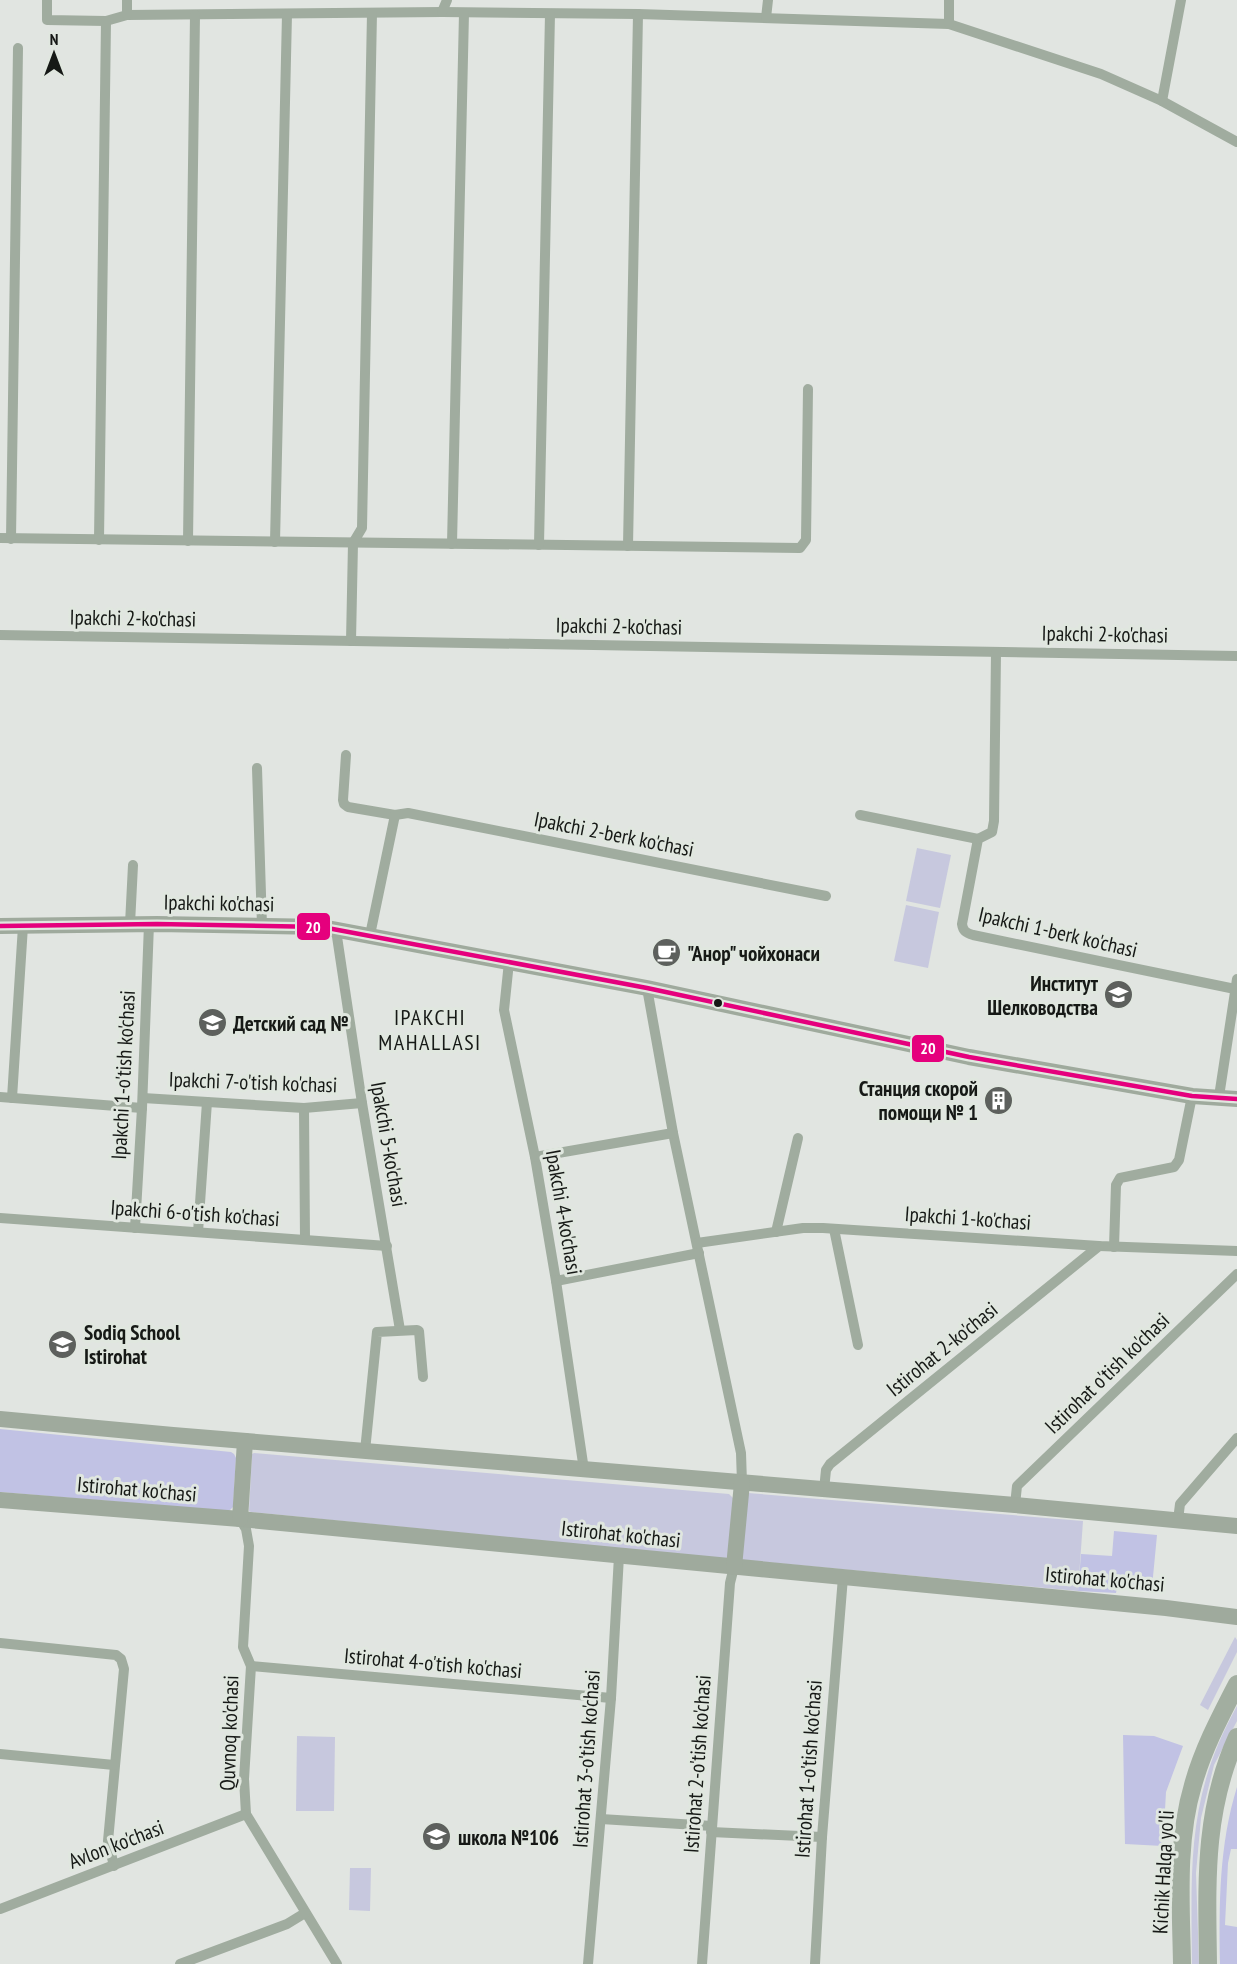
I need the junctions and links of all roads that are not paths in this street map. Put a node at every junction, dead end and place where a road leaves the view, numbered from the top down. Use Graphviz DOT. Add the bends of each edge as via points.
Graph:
graph roads {
  1 [pos="47,0"];
  2 [pos="127,0"];
  3 [pos="447,0"];
  4 [pos="768,0"];
  5 [pos="949,0"];
  6 [pos="1181,0"];
  7 [pos="442,12"];
  8 [pos="372,13"];
  9 [pos="464,13"];
  10 [pos="287,14"];
  11 [pos="550,14"];
  12 [pos="638,14"];
  13 [pos="127,15"];
  14 [pos="195,15"];
  15 [pos="766,18"];
  16 [pos="106,21"];
  17 [pos="949,24"];
  18 [pos="18,48"];
  19 [pos="1162,101"];
  20 [pos="1237,142"];
  21 [pos="808,389"];
  22 [pos="6,539"];
  23 [pos="99,540"];
  24 [pos="188,541"];
  25 [pos="275,542"];
  26 [pos="353,543"];
  27 [pos="452,544"];
  28 [pos="539,545"];
  29 [pos="628,546"];
  30 [pos="0,635"];
  31 [pos="351,641"];
  32 [pos="996,652"];
  33 [pos="1237,656"];
  34 [pos="346,755"];
  35 [pos="257,768"];
  36 [pos="395,815"];
  37 [pos="860,815"];
  38 [pos="978,839"];
  39 [pos="133,865"];
  40 [pos="826,896"];
  41 [pos="130,924"];
  42 [pos="149,924"];
  43 [pos="0,926"];
  44 [pos="23,926"];
  45 [pos="262,926"];
  46 [pos="336,930"];
  47 [pos="370,935"];
  48 [pos="509,962"];
  49 [pos="1236,984"];
  50 [pos="647,988"];
  51 [pos="1220,1090"];
  52 [pos="1192,1096"];
  53 [pos="0,1097"];
  54 [pos="12,1098"];
  55 [pos="1237,1099"];
  56 [pos="207,1102"];
  57 [pos="143,1103"];
  58 [pos="362,1103"];
  59 [pos="304,1107"];
  60 [pos="674,1133"];
  61 [pos="798,1138"];
  62 [pos="535,1157"];
  63 [pos="0,1218"];
  64 [pos="135,1228"];
  65 [pos="834,1229"];
  66 [pos="198,1232"];
  67 [pos="776,1232"];
  68 [pos="305,1240"];
  69 [pos="387,1246"];
  70 [pos="1099,1246"];
  71 [pos="1114,1247"];
  72 [pos="698,1248"];
  73 [pos="1237,1251"];
  74 [pos="1237,1274"];
  75 [pos="556,1281"];
  76 [pos="400,1330"];
  77 [pos="858,1345"];
  78 [pos="423,1377"];
  79 [pos="0,1419"];
  80 [pos="1237,1438"];
  81 [pos="245,1441"];
  82 [pos="365,1451"];
  83 [pos="584,1470"];
  84 [pos="742,1483"];
  85 [pos="825,1490"];
  86 [pos="0,1500"];
  87 [pos="1015,1505"];
  88 [pos="240,1519"];
  89 [pos="1178,1520"];
  90 [pos="1237,1526"];
  91 [pos="620,1556"];
  92 [pos="734,1567"];
  93 [pos="843,1577"];
  94 [pos="1237,1617"];
  95 [pos="0,1643"];
  96 [pos="251,1666"];
  97 [pos="1237,1684"];
  98 [pos="611,1698"];
  99 [pos="1237,1737"];
  100 [pos="0,1754"];
  101 [pos="114,1765"];
  102 [pos="246,1814"];
  103 [pos="601,1819"];
  104 [pos="712,1829"];
  105 [pos="822,1838"];
  106 [pos="114,1866"];
  107 [pos="0,1909"];
  108 [pos="305,1913"];
  109 [pos="188,1963"];
  110 [pos="337,1964"];
  111 [pos="588,1964"];
  112 [pos="702,1964"];
  113 [pos="815,1964"];
  114 [pos="1182,1964"];
  115 [pos="1208,1964"];
  1 -- 16 [label="street" via="47,20"];
  2 -- 13 [label="street"];
  3 -- 7 [label="street"];
  4 -- 15 [label="street"];
  5 -- 17 [label="street"];
  6 -- 19 [label="street"];
  7 -- 8 [label="street"];
  7 -- 9 [label="street"];
  8 -- 10 [label="street"];
  8 -- 26 [label="street" via="362,528"];
  9 -- 11 [label="street"];
  9 -- 27 [label="street"];
  10 -- 14 [label="street"];
  10 -- 25 [label="street"];
  11 -- 12 [label="street"];
  11 -- 28 [label="street"];
  12 -- 15 [label="street"];
  12 -- 29 [label="street"];
  13 -- 14 [label="street"];
  13 -- 16 [label="street"];
  14 -- 24 [label="street"];
  15 -- 17 [label="street"];
  16 -- 23 [label="street"];
  17 -- 19 [label="street" via="1101,74"];
  18 -- 22 [label="street"];
  19 -- 20 [label="street"];
  21 -- 29 [label="street" via="804,545 794,549"];
  22 -- 23 [label="street"];
  23 -- 24 [label="street"];
  24 -- 25 [label="street"];
  25 -- 26 [label="street"];
  26 -- 27 [label="street"];
  26 -- 31 [label="street"];
  27 -- 28 [label="street"];
  28 -- 29 [label="street"];
  30 -- 31 [label="street, Ipakchi 2-ko'chasi"];
  31 -- 32 [label="street, Ipakchi 2-ko'chasi"];
  32 -- 33 [label="street, Ipakchi 2-ko'chasi"];
  32 -- 38 [label="street, Ipakchi 1-berk ko'chasi" via="994,821 992,832"];
  34 -- 36 [label="street, Ipakchi 2-berk ko'chasi" via="344,804"];
  35 -- 45 [label="street"];
  36 -- 40 [label="street, Ipakchi 2-berk ko'chasi" via="408,813"];
  36 -- 47 [label="street"];
  37 -- 38 [label="street"];
  38 -- 49 [label="street, Ipakchi 1-berk ko'chasi" via="962,924 966,933"];
  39 -- 41 [label="street"];
  41 -- 42 [label="main road, Ipakchi ko'chasi"];
  41 -- 44 [label="main road, Ipakchi ko'chasi"];
  42 -- 45 [label="main road, Ipakchi ko'chasi"];
  42 -- 57 [label="street, Ipakchi 1-o'tish ko'chasi"];
  43 -- 44 [label="main road, Ipakchi ko'chasi"];
  44 -- 54 [label="street"];
  45 -- 46 [label="main road, Ipakchi ko'chasi"];
  46 -- 47 [label="main road, Ipakchi ko'chasi"];
  46 -- 58 [label="street, Ipakchi 5-ko'chasi"];
  47 -- 48 [label="main road, Ipakchi ko'chasi"];
  48 -- 50 [label="main road, Ipakchi ko'chasi"];
  48 -- 62 [label="street, Ipakchi 4-ko'chasi" via="504,1010"];
  49 -- 51 [label="street"];
  50 -- 52 [label="main road, Ipakchi ko'chasi" via="931,1050"];
  50 -- 60 [label="street"];
  52 -- 55 [label="main road, Ipakchi ko'chasi"];
  52 -- 71 [label="street" via="1179,1160 1174,1167 1128,1174 1116,1185"];
  53 -- 54 [label="street, Ipakchi 7-o'tish ko'chasi"];
  54 -- 57 [label="street, Ipakchi 7-o'tish ko'chasi"];
  56 -- 57 [label="street, Ipakchi 7-o'tish ko'chasi"];
  56 -- 59 [label="street, Ipakchi 7-o'tish ko'chasi"];
  56 -- 66 [label="street"];
  57 -- 64 [label="street, Ipakchi 1-o'tish ko'chasi"];
  58 -- 59 [label="street, Ipakchi 7-o'tish ko'chasi"];
  58 -- 69 [label="street, Ipakchi 5-ko'chasi"];
  59 -- 68 [label="street"];
  60 -- 62 [label="street"];
  60 -- 72 [label="street"];
  61 -- 67 [label="street"];
  62 -- 75 [label="street, Ipakchi 4-ko'chasi"];
  63 -- 64 [label="street, Ipakchi 6-o'tish ko'chasi"];
  64 -- 66 [label="street, Ipakchi 6-o'tish ko'chasi"];
  65 -- 67 [label="street, Ipakchi 1-ko'chasi"];
  65 -- 70 [label="street, Ipakchi 1-ko'chasi"];
  65 -- 77 [label="street"];
  66 -- 68 [label="street, Ipakchi 6-o'tish ko'chasi"];
  67 -- 72 [label="street, Ipakchi 1-ko'chasi"];
  68 -- 69 [label="street, Ipakchi 6-o'tish ko'chasi"];
  69 -- 76 [label="street, Ipakchi 5-ko'chasi"];
  70 -- 71 [label="street, Ipakchi 1-ko'chasi"];
  70 -- 85 [label="street, Istirohat 2-ko'chasi" via="830,1464"];
  71 -- 73 [label="street, Ipakchi 1-ko'chasi"];
  72 -- 75 [label="street, Ipakchi 1-ko'chasi"];
  72 -- 84 [label="street" via="741,1453"];
  74 -- 87 [label="street, Istirohat o'tish ko'chasi" via="1017,1486"];
  75 -- 83 [label="street, Ipakchi 4-ko'chasi"];
  76 -- 78 [label="street" via="419,1331"];
  76 -- 82 [label="street" via="377,1332"];
  79 -- 81 [label="main road"];
  80 -- 89 [label="street" via="1180,1504"];
  81 -- 82 [label="main road"];
  81 -- 88 [label="main road"];
  82 -- 83 [label="main road"];
  83 -- 84 [label="main road"];
  84 -- 85 [label="main road"];
  84 -- 92 [label="main road"];
  85 -- 87 [label="main road"];
  86 -- 88 [label="main road, Istirohat ko'chasi"];
  87 -- 89 [label="main road"];
  88 -- 91 [label="main road, Istirohat ko'chasi"];
  88 -- 96 [label="street, Quvnoq ko'chasi" via="249,1546 243,1648"];
  89 -- 90 [label="main road"];
  91 -- 92 [label="main road, Istirohat ko'chasi"];
  91 -- 98 [label="street, Istirohat 3-o'tish ko'chasi"];
  92 -- 93 [label="main road, Istirohat ko'chasi"];
  92 -- 104 [label="street, Istirohat 2-o'tish ko'chasi"];
  93 -- 94 [label="main road, Istirohat ko'chasi"];
  93 -- 105 [label="street, Istirohat 1-o'tish ko'chasi"];
  95 -- 101 [label="street" via="116,1655 121,1659 124,1669"];
  96 -- 98 [label="street, Istirohat 4-o'tish ko'chasi"];
  96 -- 102 [label="street, Quvnoq ko'chasi" via="244,1779"];
  97 -- 114 [label="highway, Kichik Halqa yo'li" via="1209,1740 1188,1802 1182,1860"];
  98 -- 103 [label="street, Istirohat 3-o'tish ko'chasi"];
  99 -- 115 [label="highway" via="1221,1778 1212,1821"];
  100 -- 101 [label="street"];
  101 -- 106 [label="street" via="108,1841"];
  102 -- 106 [label="street, Avlon ko'chasi"];
  102 -- 108 [label="street, Quvnoq ko'chasi"];
  103 -- 104 [label="street"];
  103 -- 111 [label="street, Istirohat 3-o'tish ko'chasi"];
  104 -- 105 [label="street"];
  104 -- 112 [label="street, Istirohat 2-o'tish ko'chasi"];
  105 -- 113 [label="street, Istirohat 1-o'tish ko'chasi"];
  106 -- 107 [label="street, Avlon ko'chasi"];
  108 -- 109 [label="street" via="287,1924"];
  108 -- 110 [label="street, Quvnoq ko'chasi"];
}
